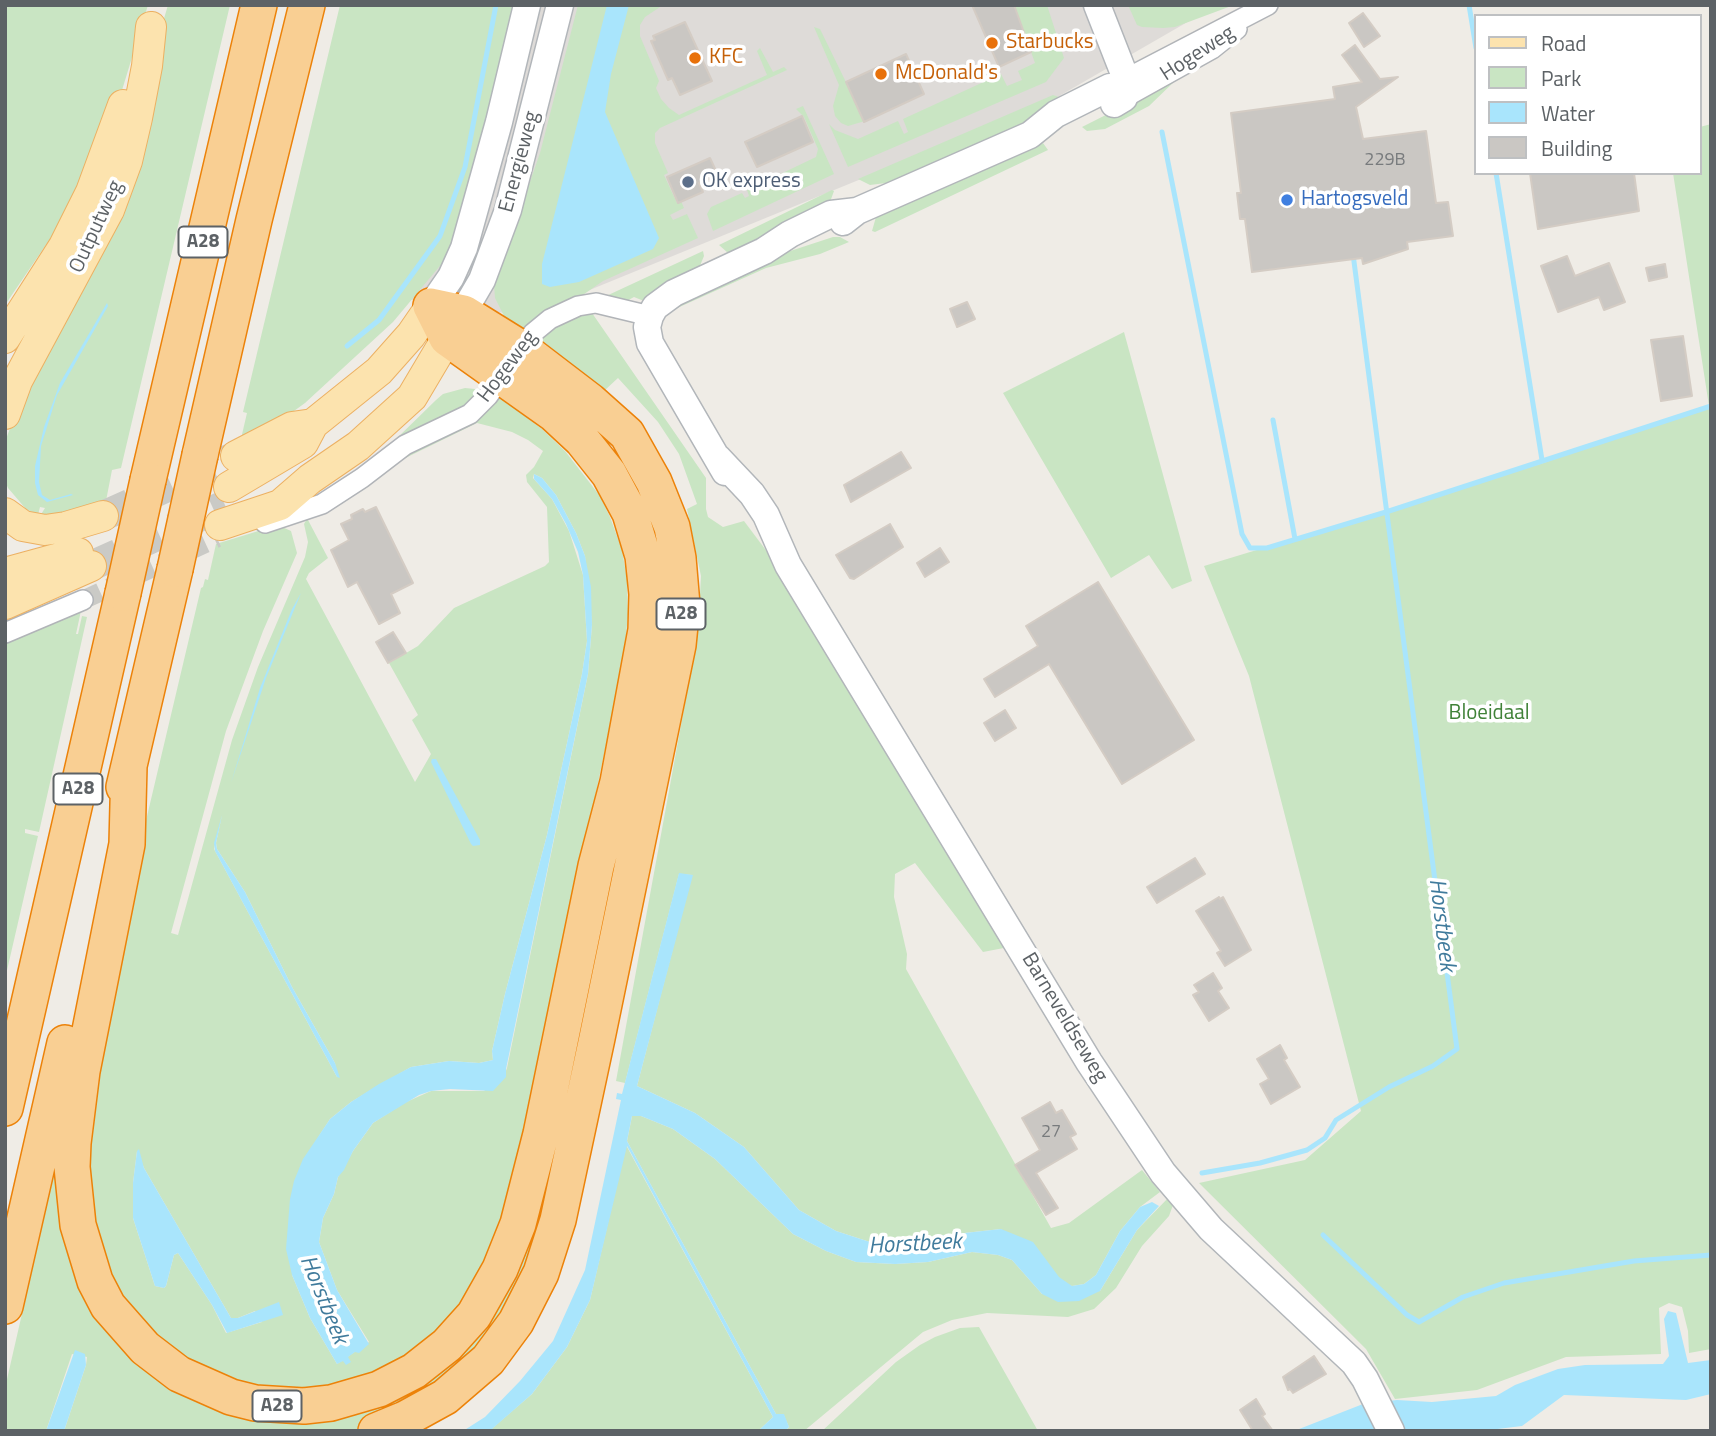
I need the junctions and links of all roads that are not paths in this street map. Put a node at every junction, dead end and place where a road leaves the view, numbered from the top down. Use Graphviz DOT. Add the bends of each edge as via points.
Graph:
graph roads {
  1 [pos="259,5"];
  2 [pos="307,5"];
  3 [pos="527,5"];
  4 [pos="560,5"];
  5 [pos="1079,5"];
  6 [pos="1097,5"];
  7 [pos="1268,5"];
  8 [pos="155,16"];
  9 [pos="1120,88"];
  10 [pos="431,306"];
  11 [pos="650,316"];
  12 [pos="455,325"];
  13 [pos="5,338"];
  14 [pos="512,362"];
  15 [pos="5,414"];
  16 [pos="313,424"];
  17 [pos="236,456"];
  18 [pos="5,513"];
  19 [pos="223,514"];
  20 [pos="103,516"];
  21 [pos="89,575"];
  22 [pos="6,595"];
  23 [pos="5,634"];
  24 [pos="129,766"];
  25 [pos="33,985"];
  26 [pos="5,1081"];
  27 [pos="5,1108"];
  28 [pos="5,1306"];
  29 [pos="376,1431"];
  30 [pos="1391,1431"];
  1 -- 25 [label="highway, A28, bridge"];
  2 -- 24 [label="highway, A28, bridge"];
  3 -- 10 [label="street, Energieweg" via="464,248"];
  4 -- 12 [label="street, Energieweg" via="508,210 481,280"];
  5 -- 9 [label="street"];
  6 -- 9 [label="street"];
  7 -- 9 [label="street, Hogeweg" via="1212,49"];
  8 -- 13 [label="main road, Outputweg" via="91,192 64,246"];
  8 -- 15 [label="main road, Outputweg" via="138,118 109,210 27,362"];
  9 -- 11 [label="street, Hogeweg" via="1056,114 1030,135 857,211 831,214 674,293 654,307"];
  10 -- 12 [label="highway"];
  10 -- 16 [label="main road" via="379,371"];
  11 -- 14 [label="street, Hogeweg" via="602,303 584,304 543,323"];
  11 -- 30 [label="street, Barneveldseweg" via="648,335 654,351 739,502 788,565 1089,1062 1163,1173 1211,1229 1354,1363"];
  12 -- 14 [label="highway, A28"];
  12 -- 19 [label="main road" via="412,397 358,446 310,479 281,483"];
  14 -- 19 [label="street, Hogeweg" via="470,414 405,445 322,504 294,515"];
  14 -- 24 [label="highway, A28" via="609,474 630,513 643,556 646,630 618,782 518,1224 474,1315 447,1345 414,1371 379,1389 304,1406 255,1403 211,1390 179,1374 145,1348 108,1306 95,1281 78,1225 72,1167 82,1071 127,844"];
  14 -- 29 [label="highway, A28" via="590,401 627,434 672,527 682,605 678,645 558,1220 541,1273 516,1322 488,1360 444,1397"];
  16 -- 17 [label="main road" via="292,427"];
  16 -- 19 [label="main road" via="303,443"];
  18 -- 20 [label="main road" via="23,526 44,530"];
  21 -- 22 [label="main road"];
  21 -- 23 [label="street"];
  24 -- 28 [label="highway, A28"];
  25 -- 26 [label="highway, A28"];
  25 -- 27 [label="highway, A28"];
}
